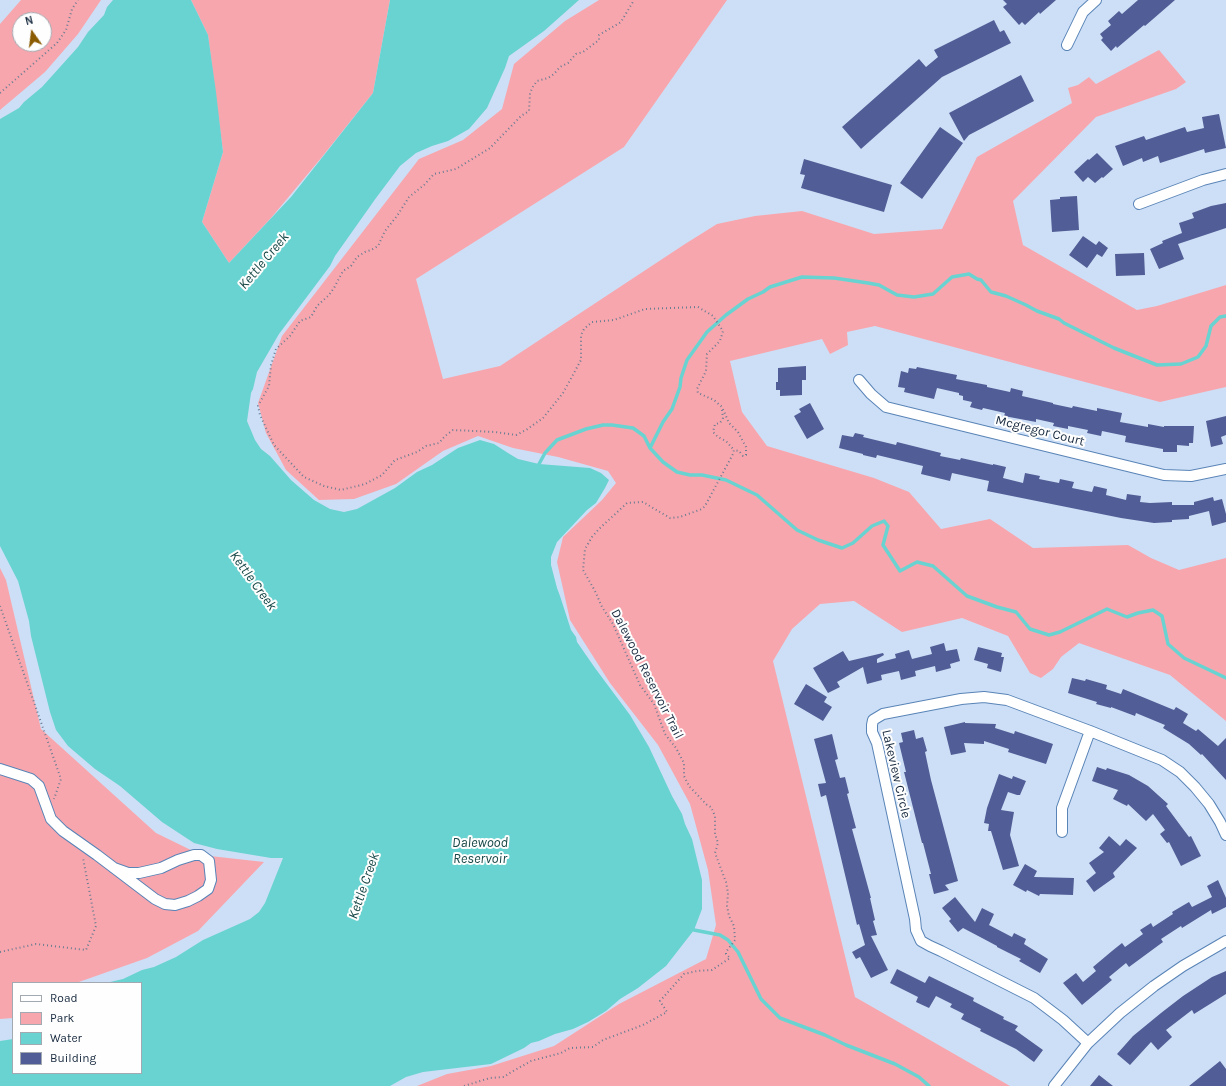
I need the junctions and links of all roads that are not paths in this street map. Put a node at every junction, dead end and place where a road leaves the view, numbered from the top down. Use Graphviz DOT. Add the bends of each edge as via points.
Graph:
graph roads {
  1 [pos="1096,0"];
  2 [pos="1067,45"];
  3 [pos="1226,174"];
  4 [pos="1139,204"];
  5 [pos="859,380"];
  6 [pos="1226,469"];
  7 [pos="1090,731"];
  8 [pos="0,769"];
  9 [pos="1062,832"];
  10 [pos="1226,835"];
  11 [pos="114,868"];
  12 [pos="1226,942"];
  13 [pos="1088,1043"];
  14 [pos="1054,1086"];
  1 -- 2 [label="street" via="1083,12"];
  3 -- 4 [label="street"];
  5 -- 6 [label="street, Mcgregor Court" via="886,407 1164,475 1191,476"];
  7 -- 9 [label="street" via="1062,808"];
  7 -- 10 [label="street, Lakeview Circle" via="1162,760 1180,772 1209,804"];
  7 -- 13 [label="street, Lakeview Circle" via="1007,700 984,697 883,714 874,720 872,726 916,930 921,941 1034,998"];
  8 -- 11 [label="street" via="31,778 39,786 51,819 63,831"];
  11 -- 11 [label="street" via="165,904 175,905 198,896 208,889 210,880 209,861 201,855 194,855 138,874"];
  12 -- 13 [label="street" via="1154,986"];
  13 -- 14 [label="street"];
}
